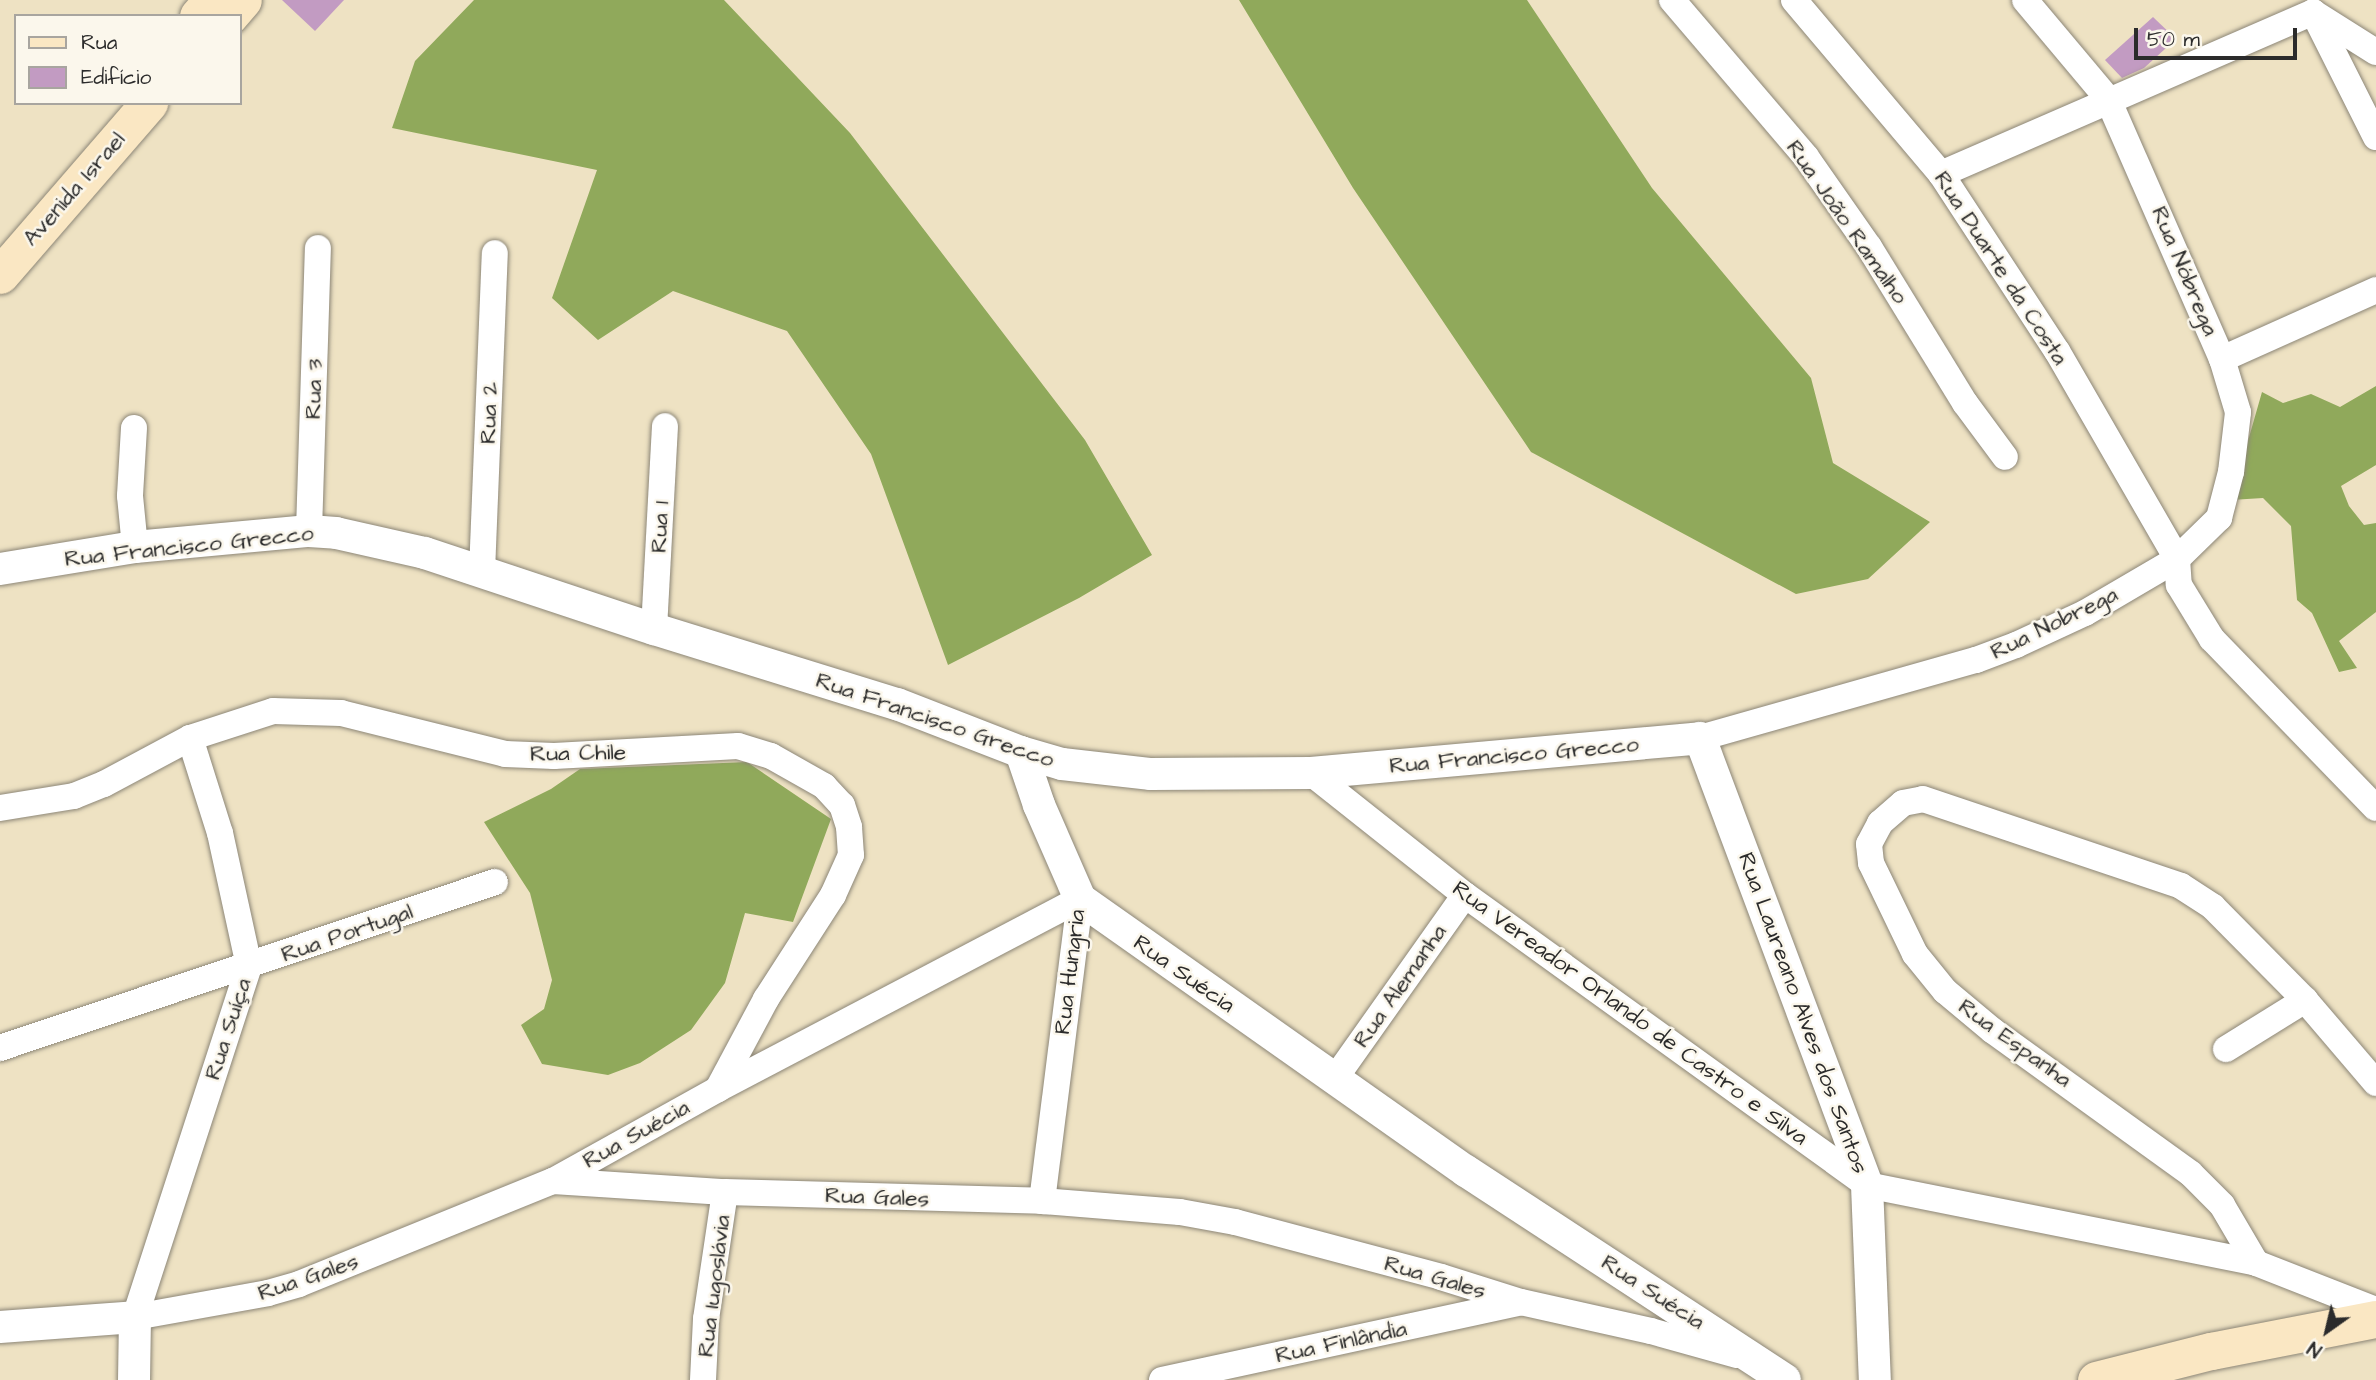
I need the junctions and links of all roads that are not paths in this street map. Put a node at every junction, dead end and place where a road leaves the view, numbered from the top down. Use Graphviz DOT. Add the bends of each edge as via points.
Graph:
graph roads {
  1 [pos="212,0"];
  2 [pos="243,0"];
  3 [pos="1672,0"];
  4 [pos="1794,0"];
  5 [pos="2025,0"];
  6 [pos="2307,6"];
  7 [pos="200,14"];
  8 [pos="231,14"];
  9 [pos="2376,52"];
  10 [pos="2108,99"];
  11 [pos="118,105"];
  12 [pos="147,105"];
  13 [pos="2376,137"];
  14 [pos="1941,174"];
  15 [pos="0,237"];
  16 [pos="318,248"];
  17 [pos="495,253"];
  18 [pos="0,275"];
  19 [pos="2376,290"];
  20 [pos="2222,359"];
  21 [pos="665,426"];
  22 [pos="134,428"];
  23 [pos="2005,457"];
  24 [pos="309,531"];
  25 [pos="135,547"];
  26 [pos="2176,559"];
  27 [pos="0,569"];
  28 [pos="482,572"];
  29 [pos="654,629"];
  30 [pos="1926,674"];
  31 [pos="190,738"];
  32 [pos="1700,738"];
  33 [pos="1021,752"];
  34 [pos="1311,773"];
  35 [pos="2376,807"];
  36 [pos="0,808"];
  37 [pos="495,882"];
  38 [pos="1465,895"];
  39 [pos="1080,899"];
  40 [pos="249,966"];
  41 [pos="2305,1000"];
  42 [pos="0,1048"];
  43 [pos="2226,1049"];
  44 [pos="1336,1077"];
  45 [pos="2376,1083"];
  46 [pos="718,1089"];
  47 [pos="552,1181"];
  48 [pos="1867,1185"];
  49 [pos="725,1192"];
  50 [pos="1042,1201"];
  51 [pos="2256,1263"];
  52 [pos="1521,1303"];
  53 [pos="2376,1310"];
  54 [pos="135,1317"];
  55 [pos="2376,1319"];
  56 [pos="0,1327"];
  57 [pos="1759,1361"];
  58 [pos="134,1380"];
  59 [pos="703,1380"];
  60 [pos="1162,1380"];
  61 [pos="1785,1380"];
  62 [pos="1875,1380"];
  63 [pos="2096,1380"];
  1 -- 7 [label="main road"];
  2 -- 8 [label="main road"];
  3 -- 23 [label="street, Rua João Ramalho" via="1806,157"];
  4 -- 14 [label="street, Rua Duarte da Costa"];
  5 -- 10 [label="street, Rua Nóbrega"];
  6 -- 9 [label="street"];
  6 -- 10 [label="street"];
  6 -- 13 [label="street"];
  10 -- 14 [label="street"];
  10 -- 20 [label="street, Rua Nóbrega"];
  11 -- 15 [label="main road, Avenida Israel"];
  12 -- 18 [label="main road, Avenida Israel"];
  14 -- 26 [label="street, Rua Duarte da Costa" via="2057,351"];
  16 -- 24 [label="street, Rua 3"];
  17 -- 28 [label="street, Rua 2"];
  19 -- 20 [label="street"];
  20 -- 26 [label="street, Rua Nóbrega" via="2238,412 2231,472 2219,518"];
  21 -- 29 [label="street, Rua 1"];
  22 -- 25 [label="street" via="130,496"];
  24 -- 25 [label="street, Rua Francisco Grecco"];
  24 -- 28 [label="street, Rua Francisco Grecco" via="373,540"];
  25 -- 27 [label="street, Rua Francisco Grecco"];
  26 -- 30 [label="street, Rua Nobrega" via="2085,613 2016,645"];
  26 -- 35 [label="street, Rua Duarte da Costa" via="2179,584 2212,639"];
  28 -- 29 [label="street, Rua Francisco Grecco"];
  29 -- 33 [label="street, Rua Francisco Grecco" via="898,704"];
  30 -- 32 [label="street, Rua Francisco Grecco"];
  31 -- 36 [label="street, Rua Chile" via="74,796"];
  31 -- 40 [label="street, Rua Suíça" via="220,833"];
  31 -- 46 [label="street, Rua Chile" via="273,712 341,713 505,754 555,756 738,746 771,756 824,786 842,805 851,855 833,895 766,999"];
  32 -- 34 [label="street, Rua Francisco Grecco"];
  32 -- 48 [label="street, Rua Laureano Alves dos Santos"];
  33 -- 34 [label="street, Rua Francisco Grecco" via="1062,764 1152,774"];
  33 -- 39 [label="street, Rua Hungria"];
  34 -- 38 [label="street, Rua Vereador Orlando de Castro e Silva"];
  37 -- 40 [label="street, Rua Portugal"];
  38 -- 44 [label="street, Rua Alemanha"];
  38 -- 48 [label="street, Rua Vereador Orlando de Castro e Silva"];
  39 -- 44 [label="street, Rua Suécia"];
  39 -- 46 [label="street, Rua Suécia"];
  39 -- 50 [label="street, Rua Hungria"];
  40 -- 42 [label="street, Rua Portugal"];
  40 -- 54 [label="street, Rua Suíça"];
  41 -- 43 [label="street"];
  41 -- 45 [label="street"];
  41 -- 51 [label="street, Rua Espanha" via="2213,907 2181,886 1923,799 1903,803 1880,823 1869,844 1871,863 1914,954 1945,991 2190,1173 2222,1205"];
  44 -- 57 [label="street, Rua Suécia" via="1466,1171"];
  46 -- 47 [label="street, Rua Suécia"];
  47 -- 49 [label="street, Rua Gales"];
  47 -- 54 [label="street, Rua Gales" via="299,1284"];
  48 -- 51 [label="street, Rua Vereador Orlando de Castro e Silva"];
  48 -- 62 [label="street, Rua Laureano Alves dos Santos"];
  49 -- 50 [label="street, Rua Gales"];
  49 -- 59 [label="street, Rua Iugoslávia" via="706,1319"];
  50 -- 52 [label="street, Rua Gales" via="1180,1212 1235,1222"];
  51 -- 53 [label="street, Rua Vereador Orlando de Castro e Silva"];
  52 -- 57 [label="street, Rua Gales" via="1651,1331"];
  52 -- 60 [label="street, Rua Finlândia"];
  54 -- 56 [label="street, Rua Gales"];
  54 -- 58 [label="street"];
  55 -- 63 [label="main road" via="2211,1351"];
  57 -- 61 [label="street, Rua Suécia"];
}
